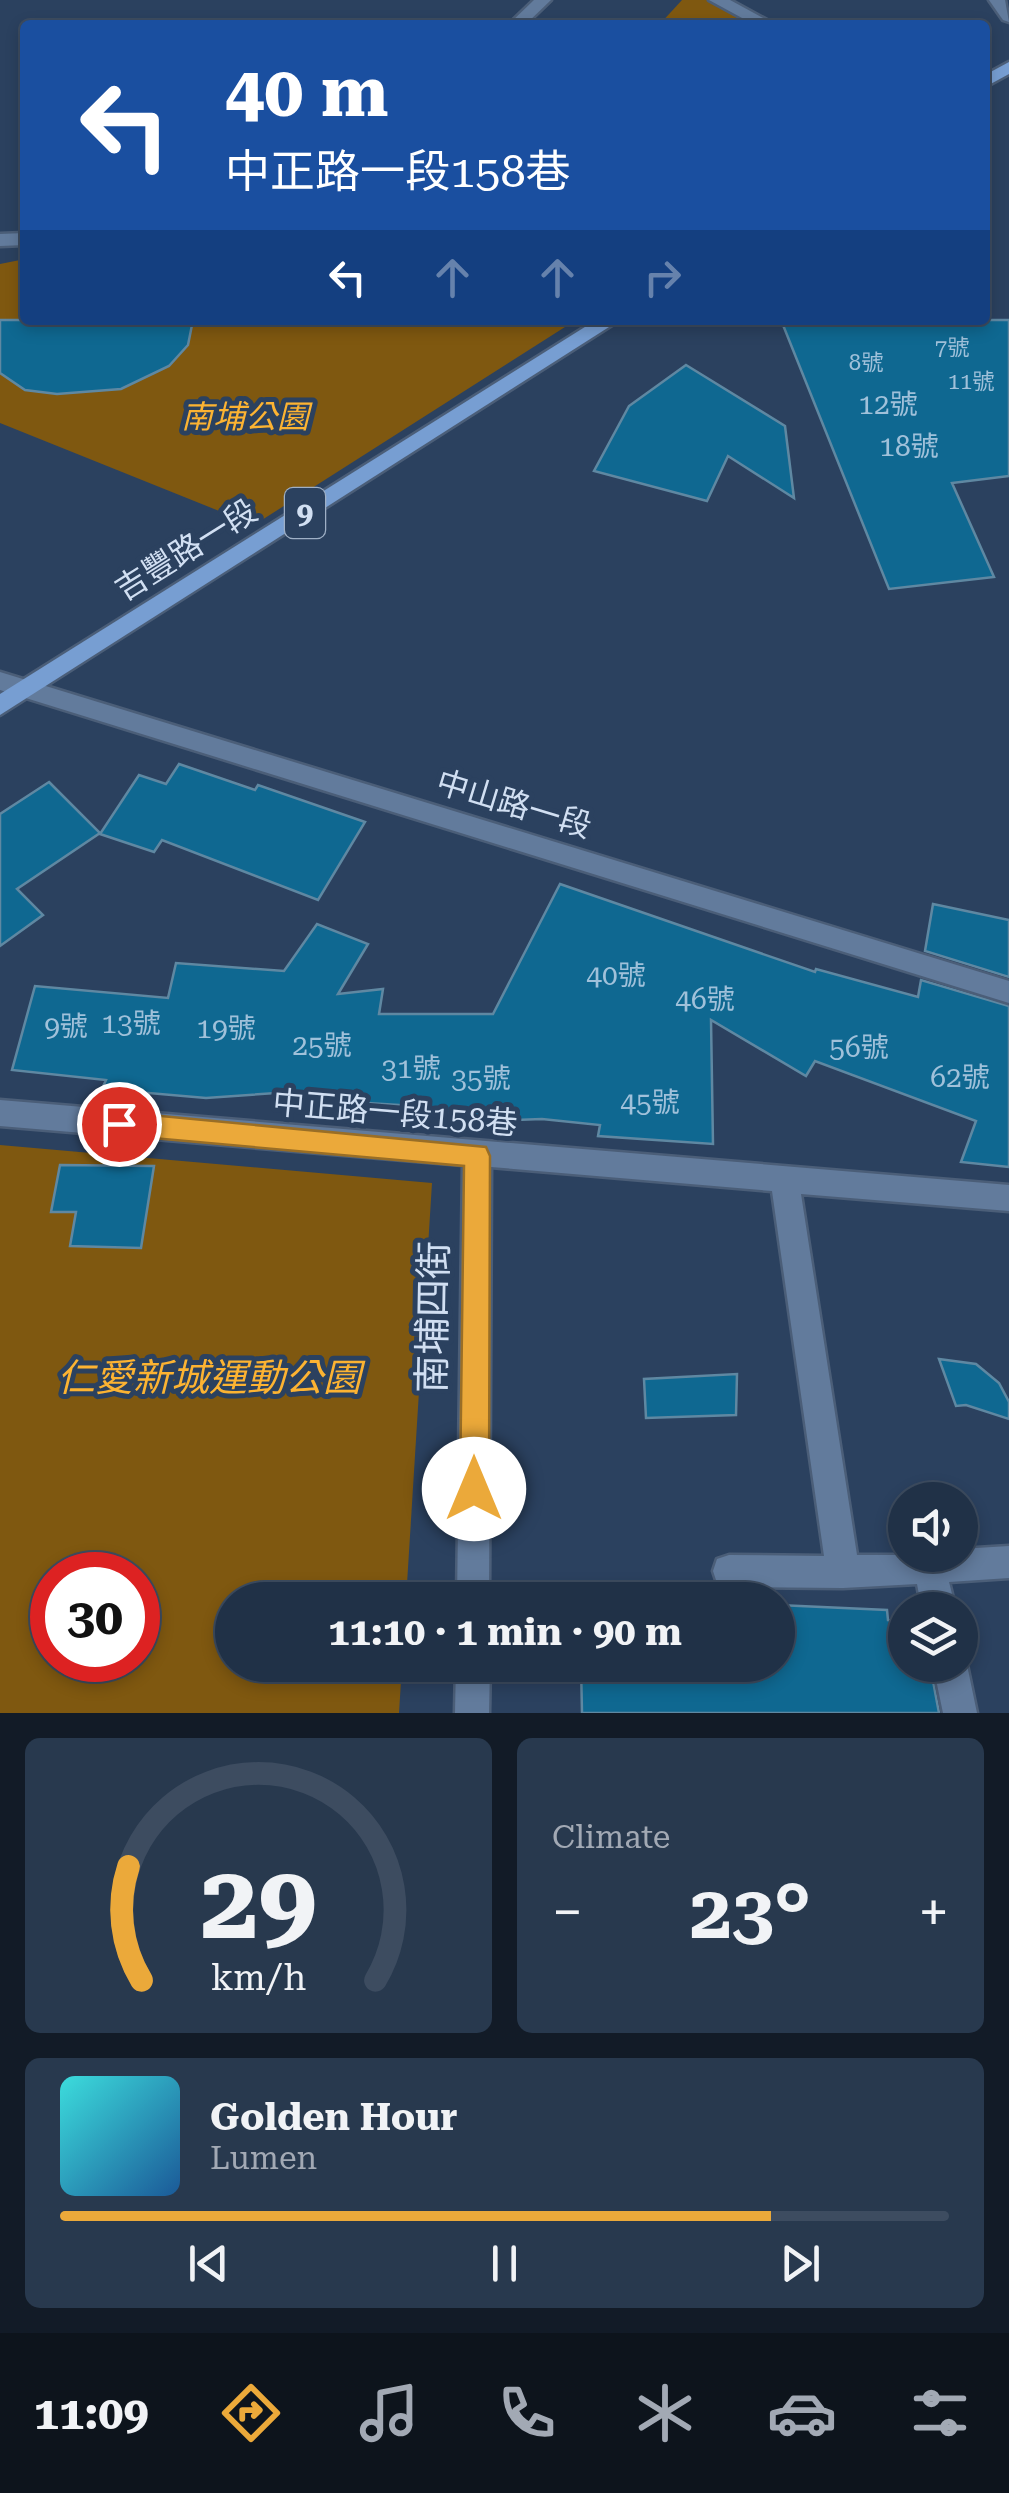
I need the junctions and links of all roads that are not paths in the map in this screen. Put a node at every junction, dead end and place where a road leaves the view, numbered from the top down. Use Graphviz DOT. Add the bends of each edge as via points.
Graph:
graph roads {
  1 [pos="543,0"];
  2 [pos="717,0"];
  3 [pos="997,0"];
  4 [pos="1009,18"];
  5 [pos="521,20"];
  6 [pos="758,20"];
  7 [pos="602,325"];
  8 [pos="0,680"];
  9 [pos="30,688"];
  10 [pos="0,706"];
  11 [pos="1009,992"];
  12 [pos="0,1113"];
  13 [pos="477,1156"];
  14 [pos="784,1178"];
  15 [pos="1009,1198"];
  16 [pos="1009,1562"];
  17 [pos="978,1564"];
  18 [pos="888,1569"];
  19 [pos="729,1571"];
  20 [pos="842,1572"];
  21 [pos="473,1582"];
  22 [pos="473,1682"];
  23 [pos="954,1682"];
  24 [pos="472,1713"];
  25 [pos="960,1713"];
  1 -- 5 [label="street"];
  2 -- 6 [label="street"];
  3 -- 4 [label="street"];
  7 -- 9 [label="main road, 吉豐路一段 / 9"];
  8 -- 9 [label="street, 中山路一段"];
  9 -- 10 [label="main road, 吉豐路一段 / 9"];
  9 -- 11 [label="street, 中山路一段"];
  12 -- 13 [label="street, 中正路一段158巷"];
  13 -- 14 [label="street, 中正路一段158巷"];
  13 -- 21 [label="street, 南埔四街"];
  14 -- 15 [label="street, 中正路一段158巷"];
  14 -- 20 [label="street"];
  16 -- 17 [label="street"];
  18 -- 20 [label="street"];
  19 -- 20 [label="street"];
  22 -- 24 [label="street"];
  23 -- 25 [label="street"];
}
